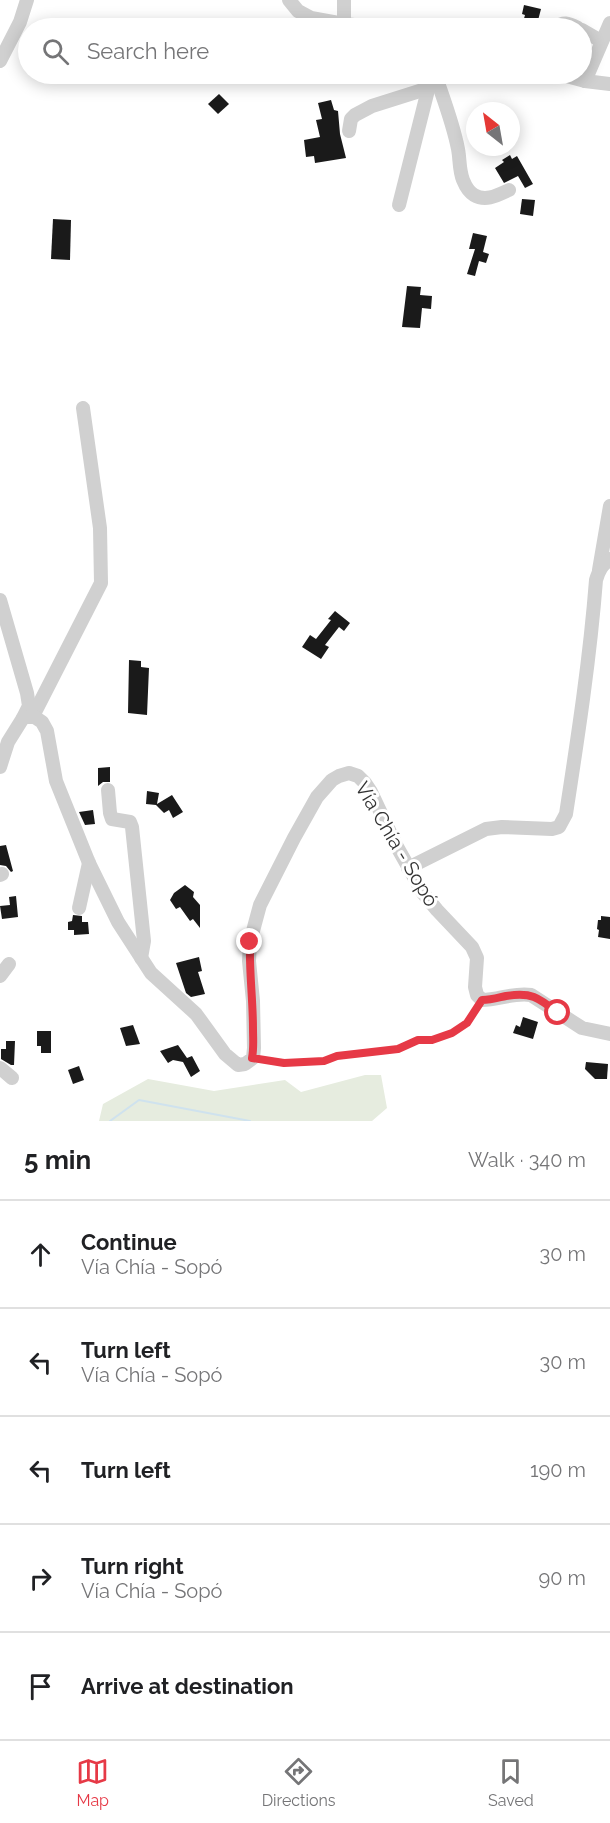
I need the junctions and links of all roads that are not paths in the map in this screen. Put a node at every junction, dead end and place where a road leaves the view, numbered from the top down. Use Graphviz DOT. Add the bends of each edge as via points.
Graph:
graph roads {
  1 [pos="27,0"];
  2 [pos="289,0"];
  3 [pos="344,0"];
  4 [pos="21,18"];
  5 [pos="311,18"];
  6 [pos="344,18"];
  7 [pos="610,23"];
  8 [pos="18,25"];
  9 [pos="592,36"];
  10 [pos="601,41"];
  11 [pos="0,61"];
  12 [pos="592,64"];
  13 [pos="592,82"];
  14 [pos="430,84"];
  15 [pos="437,84"];
  16 [pos="610,84"];
  17 [pos="429,88"];
  18 [pos="349,131"];
  19 [pos="509,190"];
  20 [pos="399,205"];
  21 [pos="83,408"];
  22 [pos="610,506"];
  23 [pos="608,552"];
  24 [pos="0,600"];
  25 [pos="28,717"];
  26 [pos="0,766"];
  27 [pos="108,790"];
  28 [pos="89,863"];
  29 [pos="408,868"];
  30 [pos="78,908"];
  31 [pos="141,958"];
  32 [pos="9,964"];
  33 [pos="0,976"];
  34 [pos="610,1034"];
  35 [pos="0,1068"];
  36 [pos="12,1078"];
  1 -- 4 [label="street"];
  2 -- 5 [label="street"];
  3 -- 6 [label="street"];
  7 -- 10 [label="street"];
  8 -- 11 [label="street"];
  9 -- 10 [label="street"];
  10 -- 12 [label="street"];
  13 -- 16 [label="street"];
  14 -- 17 [label="street"];
  15 -- 19 [label="street" via="456,139 466,187 483,198"];
  17 -- 18 [label="street" via="363,110 351,119"];
  17 -- 20 [label="street"];
  21 -- 25 [label="street" via="100,528 101,583"];
  22 -- 23 [label="street"];
  23 -- 29 [label="street" via="596,580 591,646 564,821 552,829 486,829"];
  24 -- 25 [label="street" via="27,693"];
  25 -- 26 [label="street" via="8,742"];
  25 -- 28 [label="street" via="42,722 47,731 56,781"];
  27 -- 31 [label="street" via="112,819 130,822 132,827 144,941"];
  28 -- 30 [label="street"];
  28 -- 31 [label="street"];
  29 -- 31 [label="street, Vía Chía - Sopó" via="364,783 349,773 332,780 317,797 260,905 249,962 254,1048 252,1058 245,1064 233,1062 196,1014"];
  29 -- 34 [label="street, Vía Chía - Sopó" via="436,910 472,947 477,958 475,987 482,1000 531,995 582,1028"];
  32 -- 33 [label="street"];
  35 -- 36 [label="street"];
}
